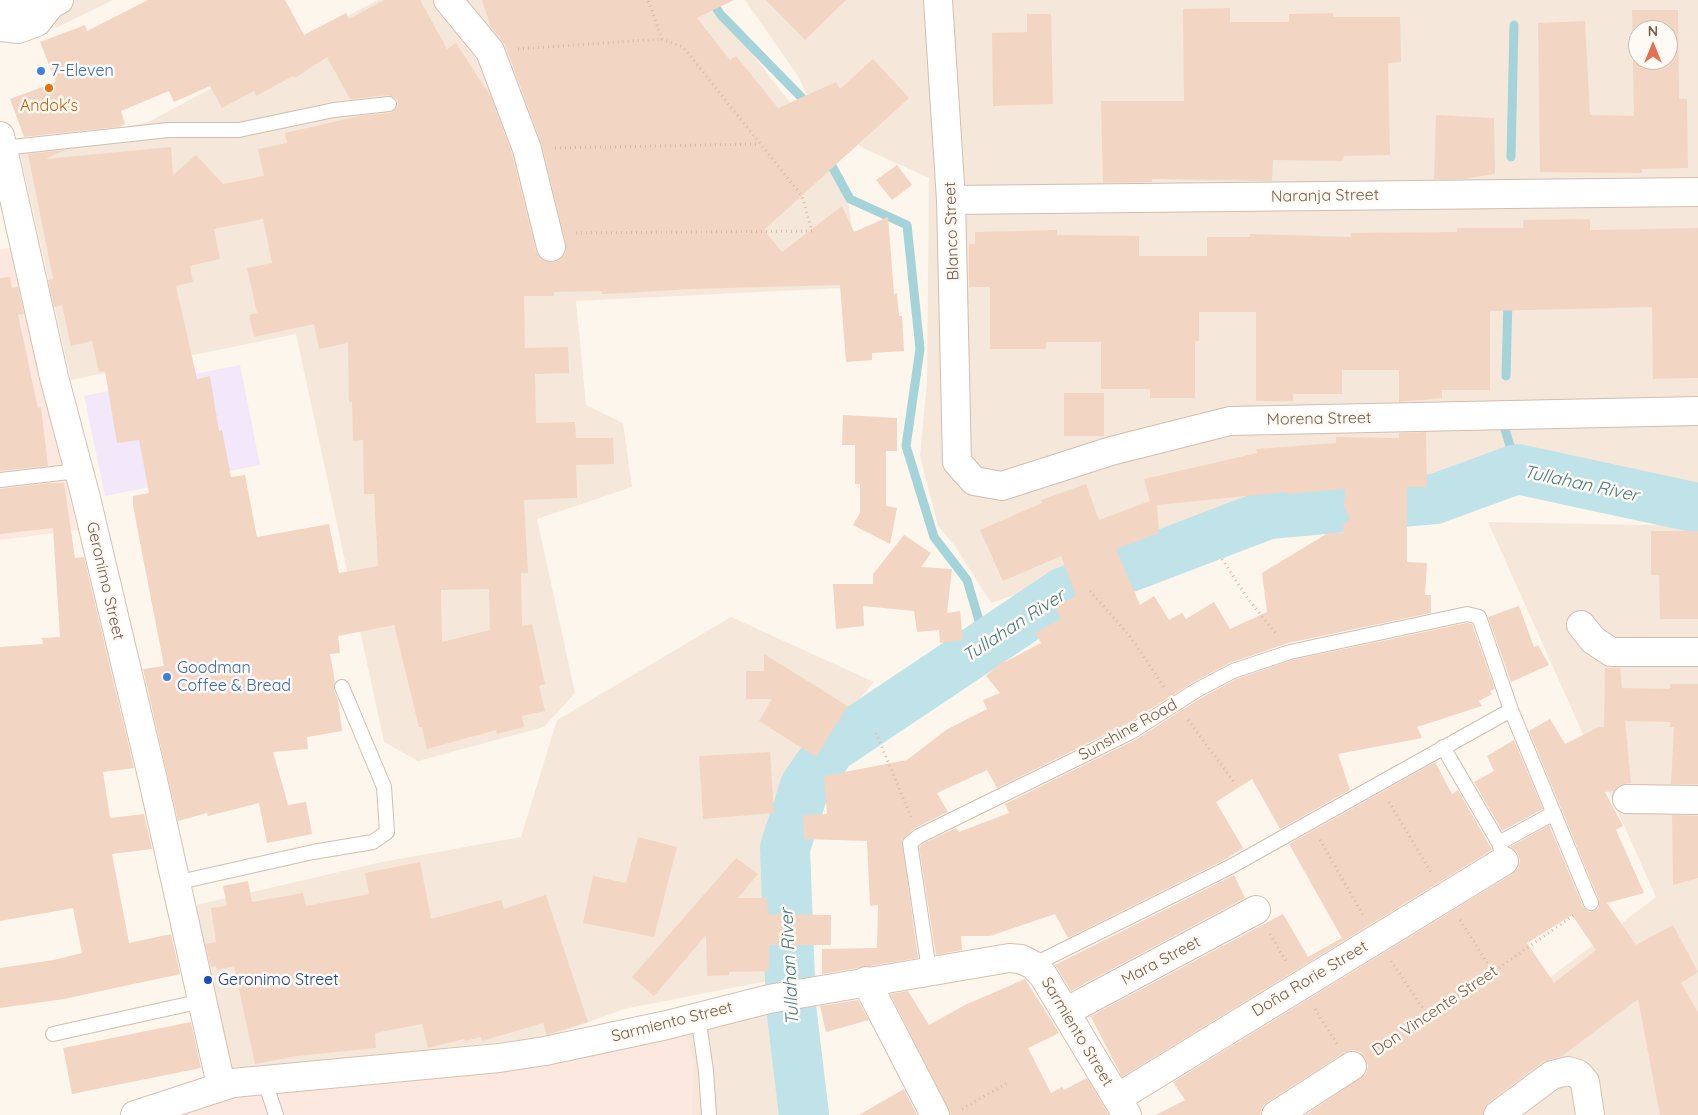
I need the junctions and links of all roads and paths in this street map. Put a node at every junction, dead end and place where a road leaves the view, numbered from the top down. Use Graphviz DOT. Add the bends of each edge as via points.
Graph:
graph roads {
  1 [pos="448,0"];
  2 [pos="648,0"];
  3 [pos="938,0"];
  4 [pos="55,2"];
  5 [pos="0,19"];
  6 [pos="0,27"];
  7 [pos="662,39"];
  8 [pos="490,51"];
  9 [pos="388,104"];
  10 [pos="1,142"];
  11 [pos="760,144"];
  12 [pos="527,148"];
  13 [pos="1698,192"];
  14 [pos="952,200"];
  15 [pos="549,240"];
  16 [pos="1698,411"];
  17 [pos="957,462"];
  18 [pos="78,470"];
  19 [pos="0,480"];
  20 [pos="1222,559"];
  21 [pos="1090,591"];
  22 [pos="1581,625"];
  23 [pos="1290,652"];
  24 [pos="1698,652"];
  25 [pos="342,687"];
  26 [pos="1176,704"];
  27 [pos="1511,710"];
  28 [pos="876,733"];
  29 [pos="1443,747"];
  30 [pos="1234,782"];
  31 [pos="1378,784"];
  32 [pos="1627,799"];
  33 [pos="1698,800"];
  34 [pos="1554,813"];
  35 [pos="919,836"];
  36 [pos="1501,852"];
  37 [pos="175,883"];
  38 [pos="1446,897"];
  39 [pos="1591,903"];
  40 [pos="1256,910"];
  41 [pos="1033,965"];
  42 [pos="929,970"];
  43 [pos="1494,972"];
  44 [pos="866,981"];
  45 [pos="202,1001"];
  46 [pos="1067,1011"];
  47 [pos="698,1016"];
  48 [pos="53,1034"];
  49 [pos="1352,1066"];
  50 [pos="264,1079"];
  51 [pos="1009,1082"];
  52 [pos="221,1085"];
  53 [pos="1122,1106"];
  54 [pos="947,1113"];
  55 [pos="136,1115"];
  56 [pos="276,1115"];
  57 [pos="709,1115"];
  58 [pos="1276,1115"];
  59 [pos="1498,1115"];
  60 [pos="1590,1115"];
  1 -- 8 [label="street"];
  2 -- 7 [label="path"];
  3 -- 14 [label="street, Blanco Street"];
  4 -- 5 [label="street" via="29,1 10,8"];
  4 -- 6 [label="street" via="37,22 18,29"];
  7 -- 8 [label="path"];
  7 -- 11 [label="path" via="683,47"];
  8 -- 12 [label="street"];
  9 -- 10 [label="lane" via="334,110 238,130 168,130"];
  10 -- 18 [label="street, Geronimo Street"];
  11 -- 12 [label="path"];
  11 -- 15 [label="path" via="802,196 812,231"];
  12 -- 15 [label="street"];
  13 -- 14 [label="street, Naranja Street"];
  14 -- 17 [label="street, Blanco Street"];
  16 -- 17 [label="street, Morena Street" via="1230,422 1111,451 1002,486 974,481"];
  18 -- 19 [label="lane"];
  18 -- 37 [label="street, Geronimo Street"];
  20 -- 23 [label="path"];
  21 -- 26 [label="path" via="1129,635"];
  22 -- 24 [label="street" via="1593,640 1611,652"];
  23 -- 26 [label="lane, Sunshine Road" via="1233,671"];
  23 -- 27 [label="lane, Sunshine Road" via="1467,614 1479,617"];
  25 -- 37 [label="lane" via="384,788 387,832 373,842 322,850"];
  26 -- 30 [label="path"];
  26 -- 35 [label="lane, Sunshine Road" via="1091,753"];
  27 -- 29 [label="lane"];
  27 -- 34 [label="lane"];
  28 -- 35 [label="path"];
  29 -- 31 [label="lane"];
  29 -- 36 [label="lane"];
  31 -- 38 [label="path"];
  31 -- 41 [label="lane" via="1230,867"];
  32 -- 33 [label="street"];
  34 -- 36 [label="lane"];
  34 -- 39 [label="lane"];
  35 -- 42 [label="lane" via="910,844"];
  36 -- 38 [label="street, Doña Rorie Street"];
  37 -- 45 [label="street, Geronimo Street"];
  38 -- 43 [label="path"];
  38 -- 53 [label="street, Doña Rorie Street"];
  39 -- 43 [label="path, Don Vincente Street"];
  40 -- 46 [label="street, Mara Street"];
  41 -- 42 [label="street, Sarmiento Street" via="1009,958"];
  41 -- 46 [label="street, Sarmiento Street" via="1044,975"];
  42 -- 44 [label="street, Sarmiento Street"];
  43 -- 49 [label="path, Don Vincente Street"];
  44 -- 47 [label="street, Sarmiento Street"];
  44 -- 54 [label="street"];
  45 -- 48 [label="lane"];
  45 -- 52 [label="street, Geronimo Street"];
  46 -- 53 [label="street, Sarmiento Street"];
  47 -- 50 [label="street, Sarmiento Street" via="545,1051 499,1058"];
  47 -- 57 [label="lane"];
  49 -- 58 [label="street"];
  50 -- 52 [label="street, Sarmiento Street"];
  50 -- 56 [label="lane"];
  51 -- 54 [label="path"];
  52 -- 55 [label="street, Sarmiento Street"];
  59 -- 60 [label="street" via="1560,1071 1578,1074 1586,1082"];
}
